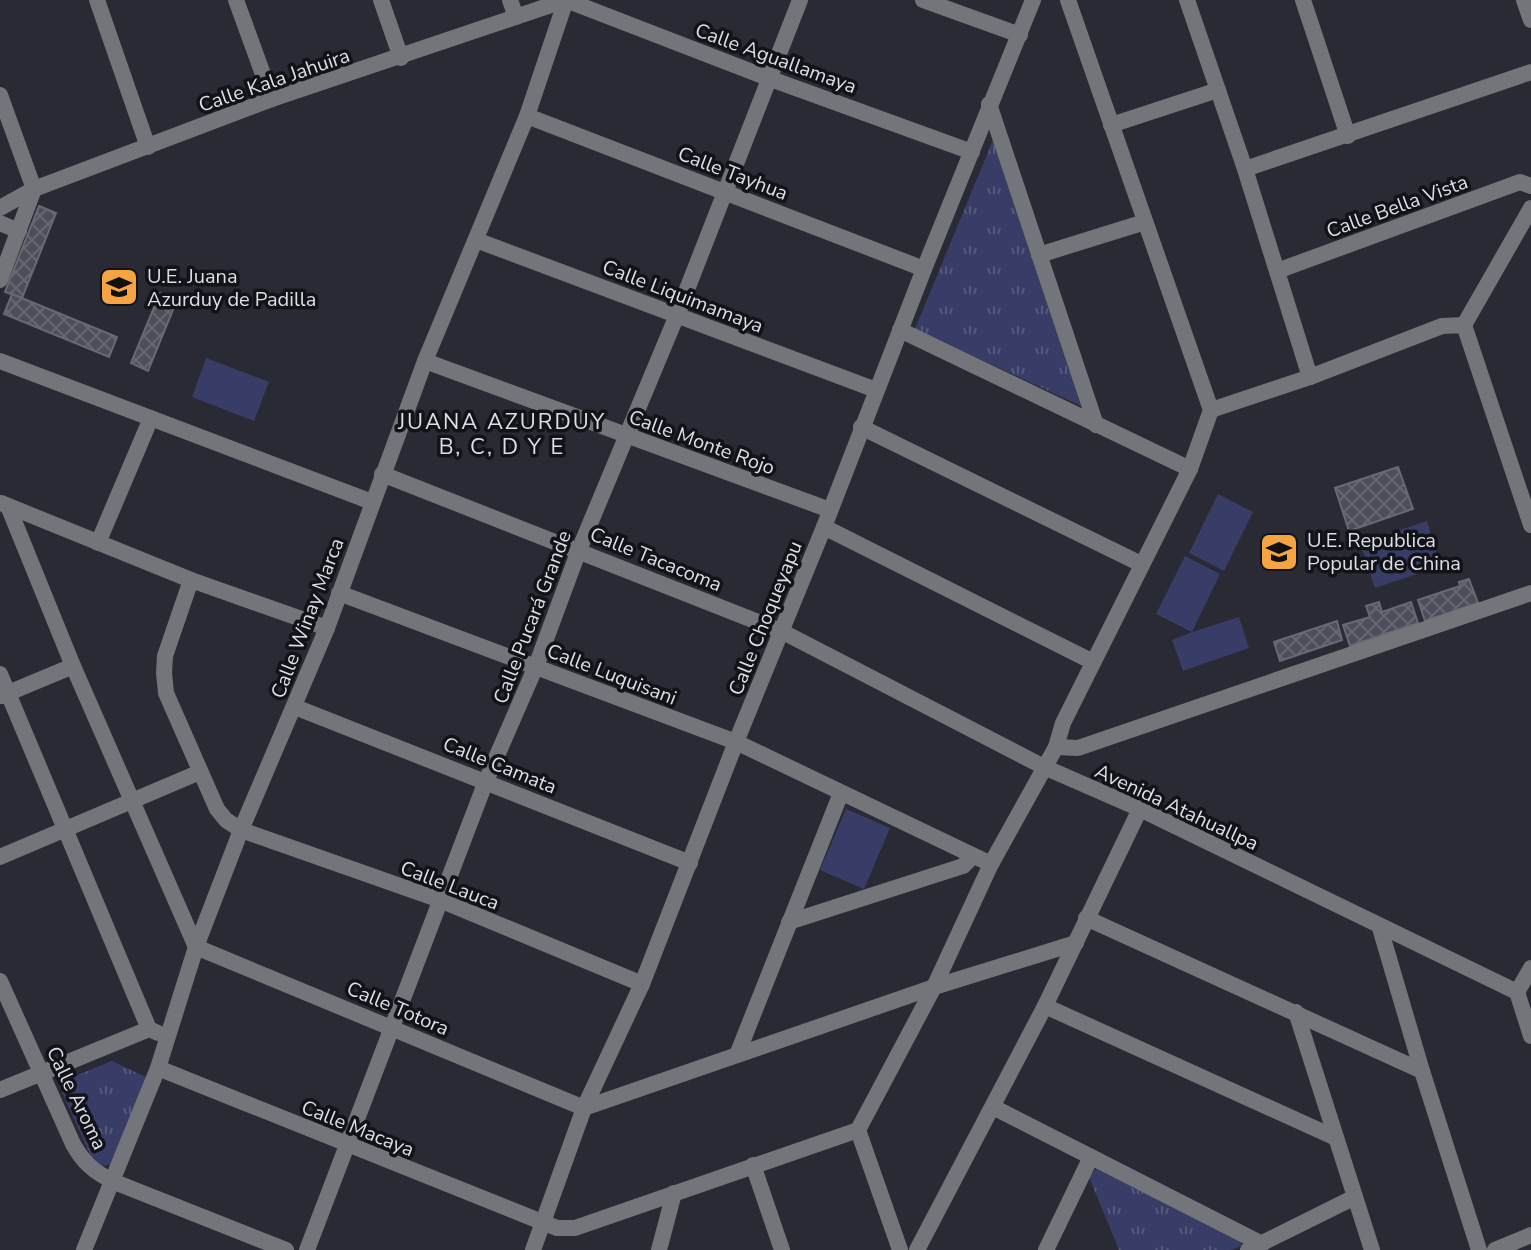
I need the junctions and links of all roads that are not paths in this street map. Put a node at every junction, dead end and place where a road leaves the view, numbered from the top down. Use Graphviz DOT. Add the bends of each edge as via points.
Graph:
graph roads {
  1 [pos="97,0"];
  2 [pos="236,0"];
  3 [pos="381,0"];
  4 [pos="510,0"];
  5 [pos="566,0"];
  6 [pos="800,0"];
  7 [pos="1033,0"];
  8 [pos="1068,0"];
  9 [pos="1187,0"];
  10 [pos="1303,0"];
  11 [pos="1524,0"];
  12 [pos="931,1"];
  13 [pos="516,17"];
  14 [pos="1531,20"];
  15 [pos="1020,35"];
  16 [pos="401,58"];
  17 [pos="1531,72"];
  18 [pos="768,78"];
  19 [pos="1218,90"];
  20 [pos="0,95"];
  21 [pos="272,99"];
  22 [pos="989,104"];
  23 [pos="527,116"];
  24 [pos="1111,125"];
  25 [pos="1348,136"];
  26 [pos="148,147"];
  27 [pos="972,152"];
  28 [pos="1245,169"];
  29 [pos="1531,186"];
  30 [pos="34,189"];
  31 [pos="726,191"];
  32 [pos="0,208"];
  33 [pos="1531,208"];
  34 [pos="1145,222"];
  35 [pos="0,223"];
  36 [pos="19,231"];
  37 [pos="476,240"];
  38 [pos="1039,255"];
  39 [pos="924,269"];
  40 [pos="1277,271"];
  41 [pos="0,280"];
  42 [pos="677,315"];
  43 [pos="1464,325"];
  44 [pos="900,330"];
  45 [pos="0,361"];
  46 [pos="425,361"];
  47 [pos="1310,377"];
  48 [pos="876,390"];
  49 [pos="1211,410"];
  50 [pos="151,418"];
  51 [pos="1096,425"];
  52 [pos="861,427"];
  53 [pos="627,436"];
  54 [pos="1190,469"];
  55 [pos="382,474"];
  56 [pos="372,502"];
  57 [pos="4,504"];
  58 [pos="830,510"];
  59 [pos="1531,525"];
  60 [pos="824,527"];
  61 [pos="98,543"];
  62 [pos="579,550"];
  63 [pos="1141,564"];
  64 [pos="191,580"];
  65 [pos="339,593"];
  66 [pos="1531,593"];
  67 [pos="327,628"];
  68 [pos="781,631"];
  69 [pos="1093,662"];
  70 [pos="73,666"];
  71 [pos="536,666"];
  72 [pos="0,674"];
  73 [pos="4,694"];
  74 [pos="295,707"];
  75 [pos="736,742"];
  76 [pos="1056,747"];
  77 [pos="1044,767"];
  78 [pos="200,772"];
  79 [pos="486,781"];
  80 [pos="841,793"];
  81 [pos="133,800"];
  82 [pos="1140,809"];
  83 [pos="64,829"];
  84 [pos="241,830"];
  85 [pos="0,857"];
  86 [pos="972,857"];
  87 [pos="690,863"];
  88 [pos="991,864"];
  89 [pos="440,900"];
  90 [pos="1086,918"];
  91 [pos="789,922"];
  92 [pos="1380,928"];
  93 [pos="1076,943"];
  94 [pos="196,947"];
  95 [pos="1531,968"];
  96 [pos="0,981"];
  97 [pos="642,984"];
  98 [pos="934,987"];
  99 [pos="1517,992"];
  100 [pos="1045,1006"];
  101 [pos="1296,1012"];
  102 [pos="393,1027"];
  103 [pos="149,1029"];
  104 [pos="1531,1036"];
  105 [pos="167,1037"];
  106 [pos="737,1055"];
  107 [pos="158,1068"];
  108 [pos="1422,1071"];
  109 [pos="42,1072"];
  110 [pos="0,1090"];
  111 [pos="993,1107"];
  112 [pos="584,1108"];
  113 [pos="858,1130"];
  114 [pos="1336,1138"];
  115 [pos="348,1146"];
  116 [pos="1091,1157"];
  117 [pos="753,1165"];
  118 [pos="112,1181"];
  119 [pos="674,1193"];
  120 [pos="1355,1197"];
  121 [pos="543,1222"];
  122 [pos="666,1232"];
  123 [pos="1531,1235"];
  124 [pos="1255,1247"];
  125 [pos="84,1250"];
  126 [pos="286,1250"];
  127 [pos="307,1250"];
  128 [pos="533,1250"];
  129 [pos="659,1250"];
  130 [pos="672,1250"];
  131 [pos="782,1250"];
  132 [pos="900,1250"];
  133 [pos="917,1250"];
  134 [pos="1046,1250"];
  135 [pos="1372,1250"];
  136 [pos="1479,1250"];
  137 [pos="1495,1250"];
  1 -- 26 [label="street"];
  2 -- 21 [label="street"];
  3 -- 16 [label="street"];
  4 -- 13 [label="street"];
  5 -- 13 [label="street, Calle Kala Jahuira"];
  5 -- 18 [label="street, Calle Aguallamaya"];
  5 -- 23 [label="street, Calle Winay Marca"];
  6 -- 18 [label="street, Calle Pucará Grande"];
  7 -- 15 [label="street, Calle Choqueyapu"];
  8 -- 24 [label="street"];
  9 -- 19 [label="street"];
  10 -- 25 [label="street"];
  11 -- 14 [label="street"];
  12 -- 15 [label="street"];
  13 -- 16 [label="street, Calle Kala Jahuira"];
  15 -- 22 [label="street, Calle Choqueyapu"];
  16 -- 21 [label="street, Calle Kala Jahuira"];
  17 -- 25 [label="street"];
  18 -- 27 [label="street, Calle Aguallamaya"];
  18 -- 31 [label="street, Calle Pucará Grande"];
  19 -- 24 [label="street"];
  19 -- 28 [label="street"];
  20 -- 30 [label="street"];
  21 -- 26 [label="street, Calle Kala Jahuira"];
  22 -- 27 [label="street, Calle Choqueyapu"];
  22 -- 38 [label="street"];
  23 -- 31 [label="street, Calle Tayhua"];
  23 -- 37 [label="street, Calle Winay Marca"];
  24 -- 34 [label="street"];
  25 -- 28 [label="street"];
  26 -- 30 [label="street, Calle Kala Jahuira"];
  27 -- 39 [label="street, Calle Choqueyapu"];
  28 -- 40 [label="street"];
  29 -- 40 [label="street, Calle Bella Vista" via="1520,182"];
  30 -- 32 [label="street, Calle Kala Jahuira"];
  30 -- 36 [label="street"];
  31 -- 39 [label="street, Calle Tayhua"];
  31 -- 42 [label="street, Calle Pucará Grande"];
  33 -- 43 [label="street"];
  34 -- 38 [label="street"];
  34 -- 49 [label="street"];
  35 -- 36 [label="street"];
  36 -- 41 [label="street"];
  37 -- 42 [label="street, Calle Liquimamaya"];
  37 -- 46 [label="street, Calle Winay Marca"];
  38 -- 51 [label="street"];
  39 -- 44 [label="street, Calle Choqueyapu"];
  40 -- 47 [label="street"];
  42 -- 48 [label="street, Calle Liquimamaya"];
  42 -- 53 [label="street, Calle Pucará Grande"];
  43 -- 47 [label="street" via="1442,326"];
  43 -- 59 [label="street"];
  44 -- 48 [label="street, Calle Choqueyapu"];
  44 -- 51 [label="street"];
  45 -- 50 [label="street"];
  46 -- 53 [label="street, Calle Monte Rojo"];
  46 -- 55 [label="street, Calle Winay Marca"];
  47 -- 49 [label="street"];
  48 -- 52 [label="street, Calle Choqueyapu"];
  49 -- 54 [label="street"];
  50 -- 56 [label="street"];
  50 -- 61 [label="street"];
  51 -- 54 [label="street"];
  52 -- 58 [label="street, Calle Choqueyapu"];
  52 -- 63 [label="street"];
  53 -- 58 [label="street, Calle Monte Rojo"];
  53 -- 62 [label="street, Calle Pucará Grande"];
  54 -- 63 [label="street"];
  55 -- 56 [label="street, Calle Winay Marca"];
  55 -- 62 [label="street, Calle Tacacoma"];
  56 -- 65 [label="street, Calle Winay Marca"];
  57 -- 61 [label="street"];
  57 -- 70 [label="street"];
  58 -- 60 [label="street, Calle Choqueyapu"];
  60 -- 68 [label="street, Calle Choqueyapu"];
  60 -- 69 [label="street"];
  61 -- 64 [label="street"];
  62 -- 68 [label="street, Calle Tacacoma"];
  62 -- 71 [label="street, Calle Pucará Grande"];
  63 -- 69 [label="street"];
  64 -- 67 [label="street"];
  64 -- 78 [label="street" via="164,673 166,693"];
  65 -- 67 [label="street, Calle Winay Marca"];
  65 -- 71 [label="street, Calle Luquisani"];
  66 -- 76 [label="street" via="1078,748"];
  67 -- 74 [label="street, Calle Winay Marca"];
  68 -- 75 [label="street, Calle Choqueyapu"];
  68 -- 77 [label="street, Avenida Atahuallpa"];
  69 -- 76 [label="street"];
  70 -- 73 [label="street"];
  70 -- 81 [label="street"];
  71 -- 75 [label="street, Calle Luquisani"];
  71 -- 79 [label="street, Calle Pucará Grande"];
  72 -- 73 [label="street"];
  73 -- 83 [label="street"];
  74 -- 79 [label="street, Calle Camata"];
  74 -- 84 [label="street, Calle Winay Marca"];
  75 -- 80 [label="street, Calle Luquisani"];
  75 -- 87 [label="street, Calle Choqueyapu"];
  76 -- 77 [label="street"];
  77 -- 82 [label="street, Avenida Atahuallpa"];
  77 -- 88 [label="street"];
  78 -- 81 [label="street"];
  78 -- 84 [label="street" via="217,809"];
  79 -- 87 [label="street, Calle Camata"];
  79 -- 89 [label="street, Calle Pucará Grande"];
  80 -- 86 [label="street, Calle Luquisani"];
  80 -- 91 [label="street"];
  81 -- 83 [label="street"];
  81 -- 94 [label="street"];
  82 -- 90 [label="street"];
  82 -- 92 [label="street, Avenida Atahuallpa"];
  83 -- 85 [label="street"];
  83 -- 103 [label="street"];
  84 -- 89 [label="street, Calle Lauca"];
  84 -- 94 [label="street, Calle Winay Marca"];
  86 -- 88 [label="street, Calle Luquisani"];
  86 -- 91 [label="street" via="963,866"];
  87 -- 97 [label="street, Calle Choqueyapu"];
  88 -- 98 [label="street"];
  89 -- 97 [label="street, Calle Lauca"];
  89 -- 102 [label="street, Calle Pucará Grande"];
  90 -- 93 [label="street"];
  90 -- 101 [label="street"];
  91 -- 106 [label="street"];
  92 -- 99 [label="street, Avenida Atahuallpa"];
  92 -- 108 [label="street"];
  93 -- 98 [label="street"];
  93 -- 100 [label="street"];
  94 -- 102 [label="street, Calle Totora"];
  94 -- 105 [label="street, Calle Winay Marca"];
  95 -- 99 [label="street"];
  96 -- 109 [label="street, Calle Aroma"];
  97 -- 112 [label="street, Calle Choqueyapu"];
  98 -- 106 [label="street"];
  98 -- 113 [label="street"];
  99 -- 104 [label="street"];
  100 -- 111 [label="street"];
  100 -- 114 [label="street"];
  101 -- 108 [label="street"];
  101 -- 114 [label="street"];
  102 -- 112 [label="street, Calle Totora"];
  102 -- 115 [label="street, Calle Pucará Grande"];
  103 -- 105 [label="street"];
  103 -- 109 [label="street"];
  105 -- 107 [label="street, Calle Winay Marca"];
  106 -- 112 [label="street"];
  107 -- 115 [label="street, Calle Macaya"];
  107 -- 118 [label="street, Calle Winay Marca"];
  108 -- 136 [label="street"];
  109 -- 110 [label="street"];
  109 -- 118 [label="street, Calle Aroma" via="82,1159"];
  111 -- 116 [label="street"];
  111 -- 133 [label="street"];
  112 -- 121 [label="street, Calle Choqueyapu"];
  113 -- 117 [label="street, Calle Macaya"];
  113 -- 132 [label="street"];
  114 -- 120 [label="street"];
  115 -- 121 [label="street, Calle Macaya"];
  115 -- 127 [label="street, Calle Pucará Grande"];
  116 -- 124 [label="street"];
  116 -- 134 [label="street"];
  117 -- 119 [label="street, Calle Macaya"];
  117 -- 131 [label="street"];
  118 -- 125 [label="street, Calle Winay Marca"];
  118 -- 126 [label="street, Calle Aroma"];
  119 -- 121 [label="street, Calle Macaya" via="575,1228"];
  119 -- 122 [label="street"];
  120 -- 124 [label="street"];
  120 -- 135 [label="street"];
  121 -- 128 [label="street, Calle Choqueyapu"];
  122 -- 129 [label="street"];
  122 -- 130 [label="street"];
  123 -- 137 [label="street"];
}
